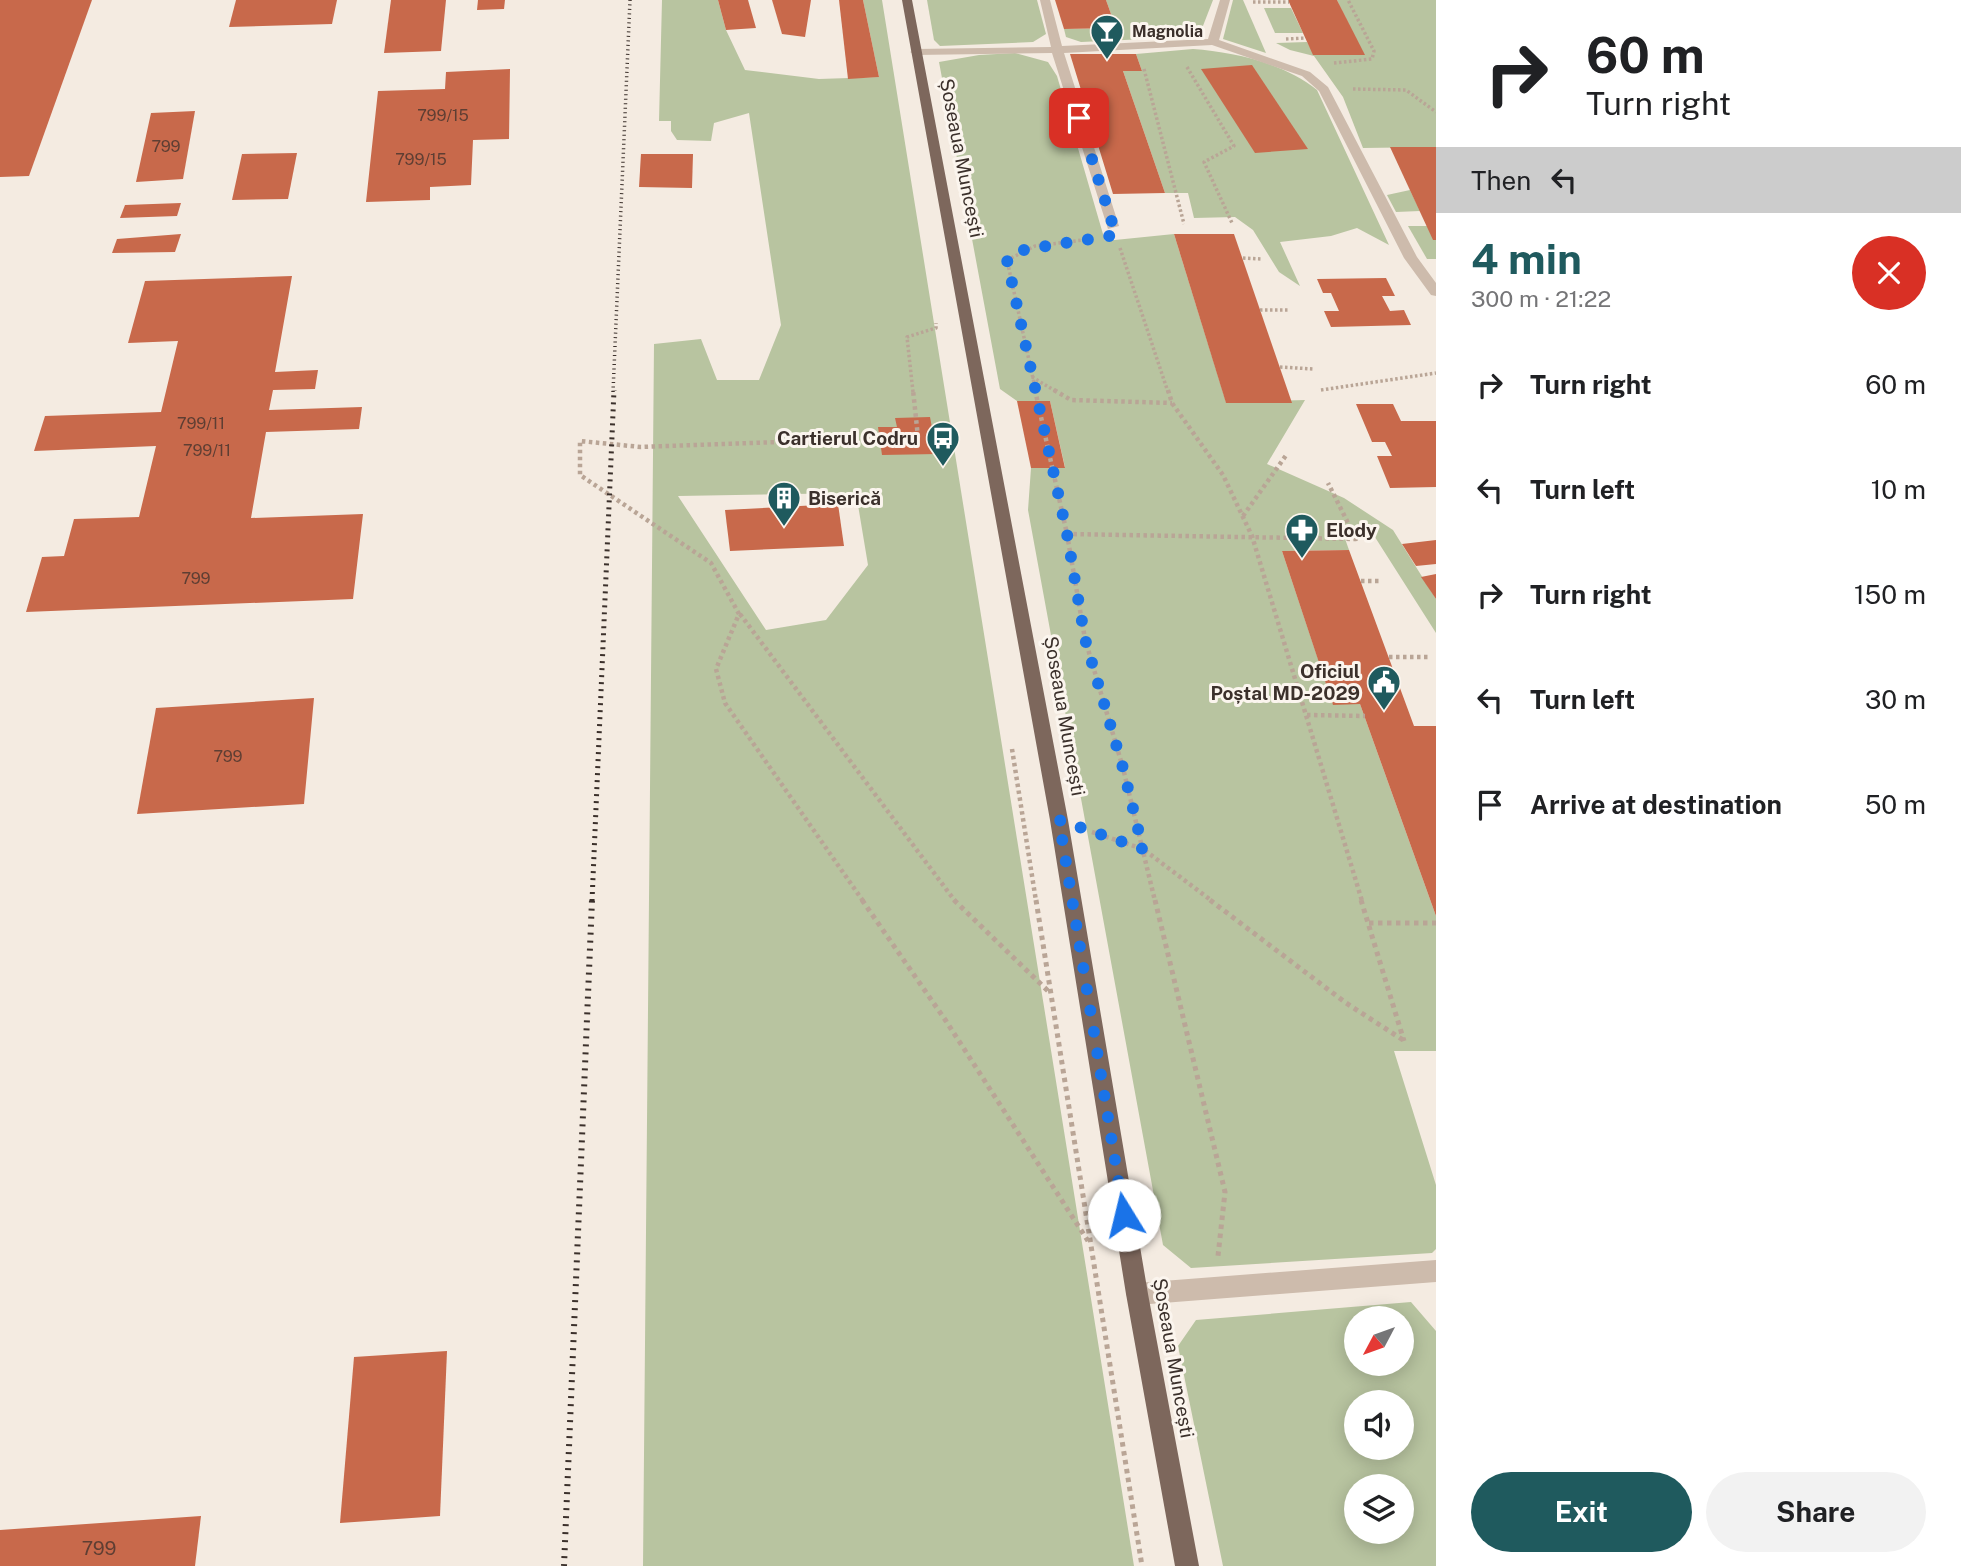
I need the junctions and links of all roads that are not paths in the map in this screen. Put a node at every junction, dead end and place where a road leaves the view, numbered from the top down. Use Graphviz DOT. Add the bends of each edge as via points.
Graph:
graph roads {
  1 [pos="907,0"];
  2 [pos="1045,0"];
  3 [pos="1225,0"];
  4 [pos="1213,41"];
  5 [pos="1057,50"];
  6 [pos="916,52"];
  7 [pos="1114,230"];
  8 [pos="1436,292"];
  9 [pos="1436,1271"];
  10 [pos="1137,1294"];
  11 [pos="1187,1566"];
  1 -- 6 [label="main road, Șoseaua Muncești"];
  2 -- 5 [label="lane"];
  3 -- 4 [label="lane"];
  4 -- 5 [label="lane"];
  4 -- 8 [label="lane" via="1306,74 1324,89 1411,258"];
  5 -- 6 [label="lane"];
  5 -- 7 [label="lane"];
  6 -- 10 [label="main road, Șoseaua Muncești" via="1059,820"];
  9 -- 10 [label="lane"];
  10 -- 11 [label="main road, Șoseaua Muncești"];
}
